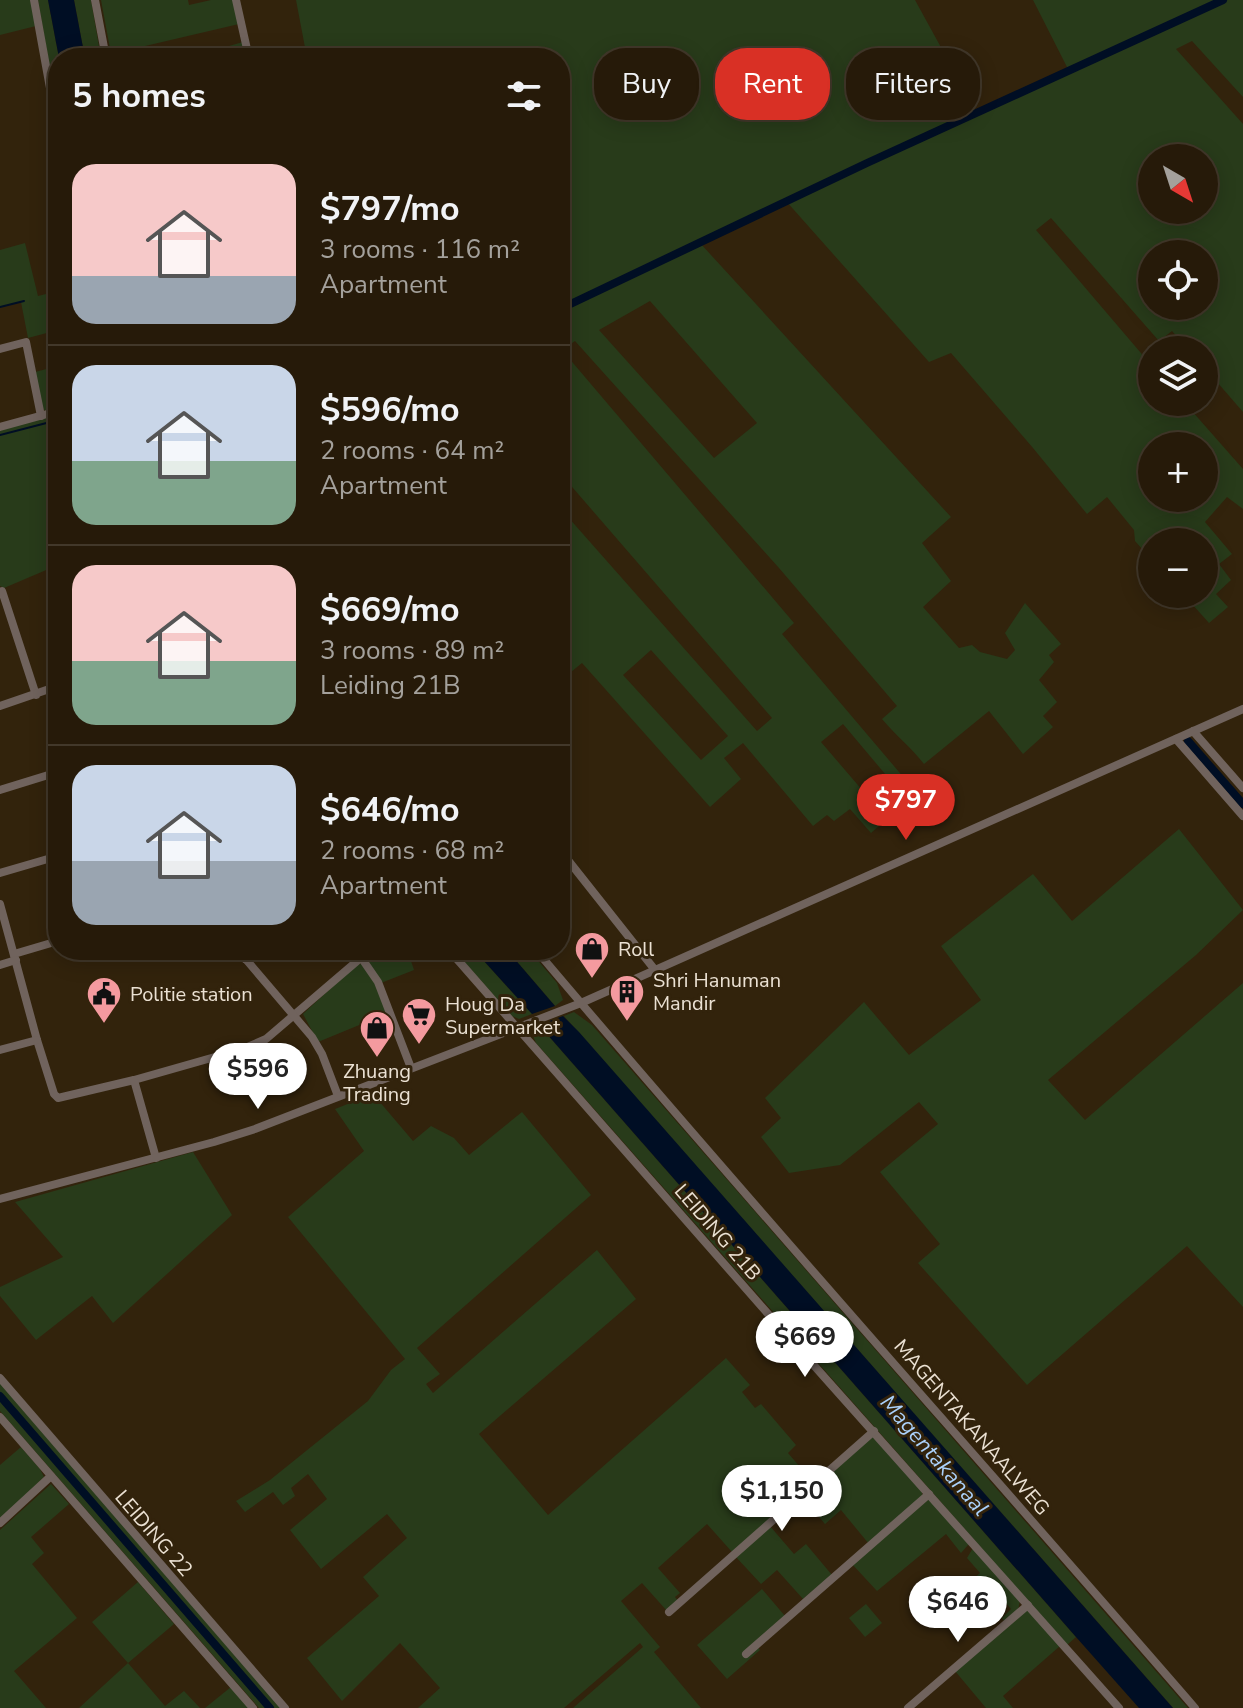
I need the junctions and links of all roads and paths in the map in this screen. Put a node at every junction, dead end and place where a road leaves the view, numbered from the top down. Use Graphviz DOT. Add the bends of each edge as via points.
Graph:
graph roads {
  1 [pos="34,0"];
  2 [pos="95,0"];
  3 [pos="236,0"];
  4 [pos="104,48"];
  5 [pos="247,48"];
  6 [pos="48,77"];
  7 [pos="0,349"];
  8 [pos="48,414"];
  9 [pos="41,416"];
  10 [pos="0,427"];
  11 [pos="2,591"];
  12 [pos="48,690"];
  13 [pos="36,695"];
  14 [pos="0,706"];
  15 [pos="1243,709"];
  16 [pos="1193,731"];
  17 [pos="1176,739"];
  18 [pos="48,775"];
  19 [pos="1243,788"];
  20 [pos="0,790"];
  21 [pos="1243,816"];
  22 [pos="48,859"];
  23 [pos="570,863"];
  24 [pos="0,873"];
  25 [pos="0,904"];
  26 [pos="48,945"];
  27 [pos="15,957"];
  28 [pos="246,960"];
  29 [pos="353,960"];
  30 [pos="363,960"];
  31 [pos="458,960"];
  32 [pos="544,960"];
  33 [pos="0,965"];
  34 [pos="655,970"];
  35 [pos="581,1003"];
  36 [pos="294,1017"];
  37 [pos="517,1027"];
  38 [pos="37,1040"];
  39 [pos="0,1050"];
  40 [pos="411,1068"];
  41 [pos="134,1080"];
  42 [pos="338,1096"];
  43 [pos="156,1158"];
  44 [pos="0,1199"];
  45 [pos="0,1378"];
  46 [pos="0,1417"];
  47 [pos="874,1431"];
  48 [pos="51,1476"];
  49 [pos="929,1494"];
  50 [pos="0,1523"];
  51 [pos="1028,1605"];
  52 [pos="669,1612"];
  53 [pos="746,1654"];
  54 [pos="253,1708"];
  55 [pos="285,1708"];
  56 [pos="908,1708"];
  57 [pos="1119,1708"];
  58 [pos="1195,1708"];
  1 -- 6 [label="street"];
  2 -- 4 [label="street"];
  3 -- 5 [label="street"];
  7 -- 9 [label="street" via="26,342"];
  8 -- 9 [label="street"];
  9 -- 10 [label="street"];
  11 -- 13 [label="street"];
  12 -- 13 [label="street"];
  13 -- 14 [label="street"];
  15 -- 16 [label="street"];
  16 -- 17 [label="street"];
  16 -- 19 [label="street"];
  17 -- 21 [label="street"];
  17 -- 34 [label="street"];
  18 -- 20 [label="street"];
  22 -- 24 [label="street"];
  23 -- 34 [label="street"];
  25 -- 27 [label="street"];
  26 -- 27 [label="street"];
  27 -- 33 [label="street"];
  27 -- 38 [label="street"];
  28 -- 36 [label="street"];
  29 -- 36 [label="street"];
  30 -- 40 [label="street" via="386,999"];
  31 -- 37 [label="street, LEIDING 21B"];
  32 -- 35 [label="street, MAGENTAKANAALWEG"];
  34 -- 35 [label="street"];
  35 -- 37 [label="street"];
  35 -- 58 [label="street, MAGENTAKANAALWEG"];
  36 -- 41 [label="street" via="258,1043"];
  36 -- 42 [label="street" via="322,1054"];
  37 -- 40 [label="street"];
  37 -- 47 [label="street, LEIDING 21B"];
  38 -- 39 [label="street"];
  38 -- 41 [label="street" via="58,1098"];
  40 -- 42 [label="street"];
  41 -- 43 [label="street"];
  42 -- 43 [label="street" via="255,1129"];
  43 -- 44 [label="street"];
  45 -- 55 [label="street, LEIDING 22"];
  46 -- 48 [label="street, LEIDING 22"];
  47 -- 49 [label="street, LEIDING 21B"];
  47 -- 52 [label="street"];
  48 -- 50 [label="street"];
  48 -- 54 [label="street, LEIDING 22"];
  49 -- 51 [label="street, LEIDING 21B"];
  49 -- 53 [label="street"];
  51 -- 56 [label="street"];
  51 -- 57 [label="street, LEIDING 21B"];
}
